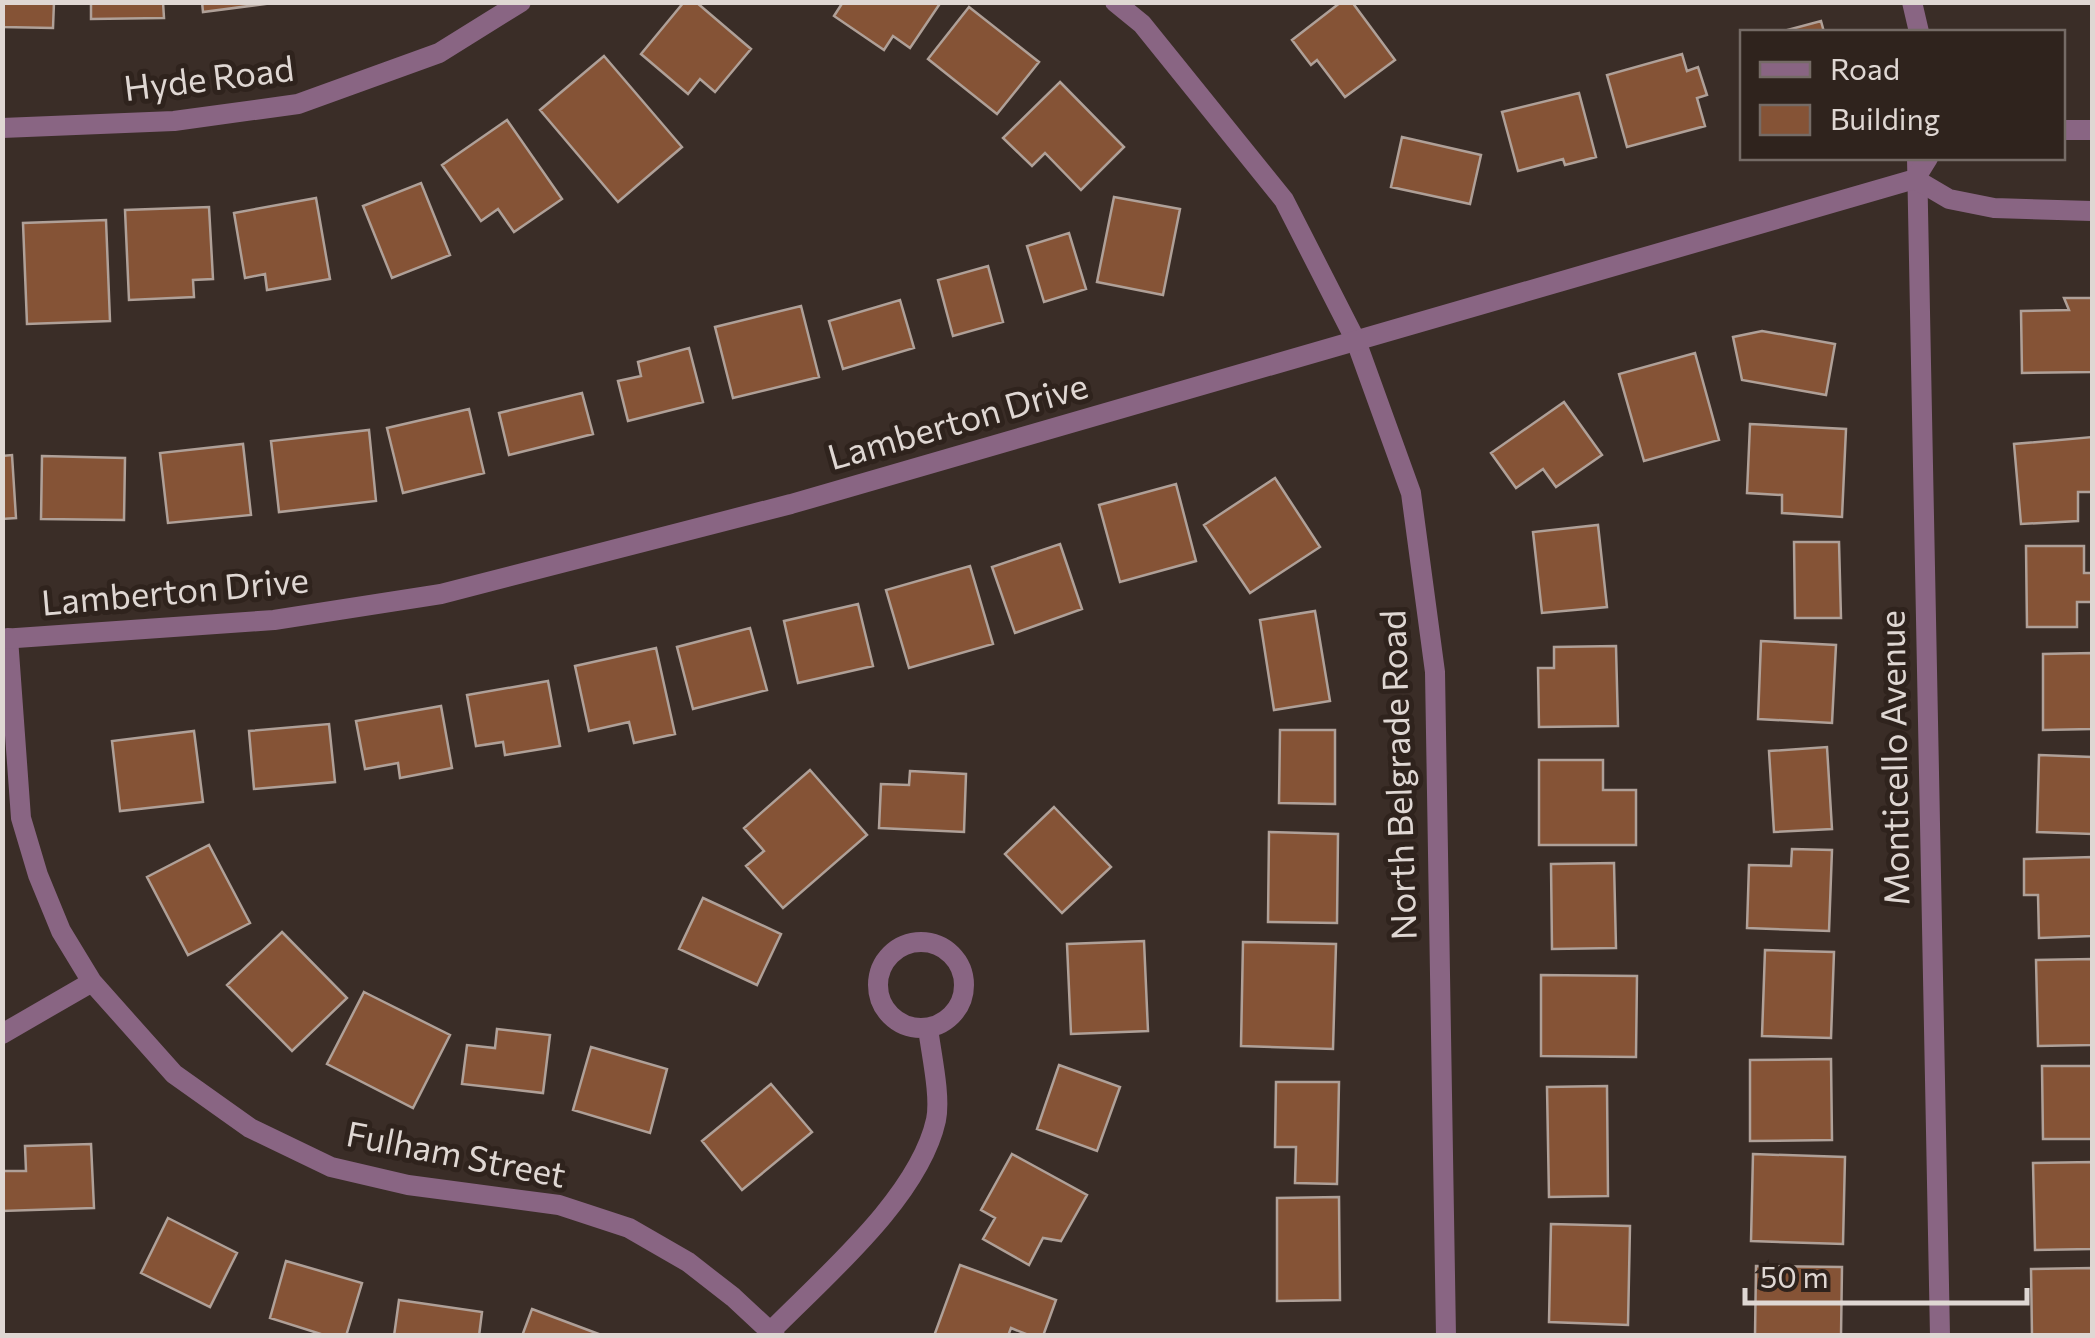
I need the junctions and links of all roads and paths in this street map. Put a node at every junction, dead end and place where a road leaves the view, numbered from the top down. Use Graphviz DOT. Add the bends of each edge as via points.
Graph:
graph roads {
  1 [pos="521,2"];
  2 [pos="1115,2"];
  3 [pos="1912,2"];
  4 [pos="1919,30"];
  5 [pos="2,128"];
  6 [pos="2065,130"];
  7 [pos="2092,130"];
  8 [pos="1916,160"];
  9 [pos="1927,160"];
  10 [pos="1915,180"];
  11 [pos="2092,212"];
  12 [pos="1356,342"];
  13 [pos="5,638"];
  14 [pos="92,982"];
  15 [pos="928,1028"];
  16 [pos="2,1034"];
  17 [pos="773,1333"];
  18 [pos="1446,1336"];
  19 [pos="1940,1336"];
  1 -- 5 [label="street, Hyde Road" via="438,54 298,104 174,121"];
  2 -- 12 [label="street, North Belgrade Road" via="1142,24 1284,200"];
  3 -- 4 [label="street"];
  6 -- 7 [label="street"];
  8 -- 10 [label="street, Monticello Avenue"];
  9 -- 10 [label="street"];
  10 -- 11 [label="street" via="1949,199 1994,208"];
  10 -- 12 [label="street, Lamberton Drive"];
  10 -- 19 [label="street, Monticello Avenue"];
  12 -- 13 [label="street, Lamberton Drive" via="791,504 441,594 274,620"];
  12 -- 18 [label="street, North Belgrade Road" via="1411,493 1435,672"];
  13 -- 14 [label="street, Fulham Street" via="22,818 62,932"];
  14 -- 16 [label="street"];
  14 -- 17 [label="street, Fulham Street" via="174,1074 250,1128 330,1166 408,1186 559,1205 629,1228 688,1262"];
  15 -- 15 [label="street" via="957,1010 964,977 946,949 914,941 886,959 878,992 896,1020"];
  15 -- 17 [label="street" via="937,1116 924,1160 868,1233"];
}
